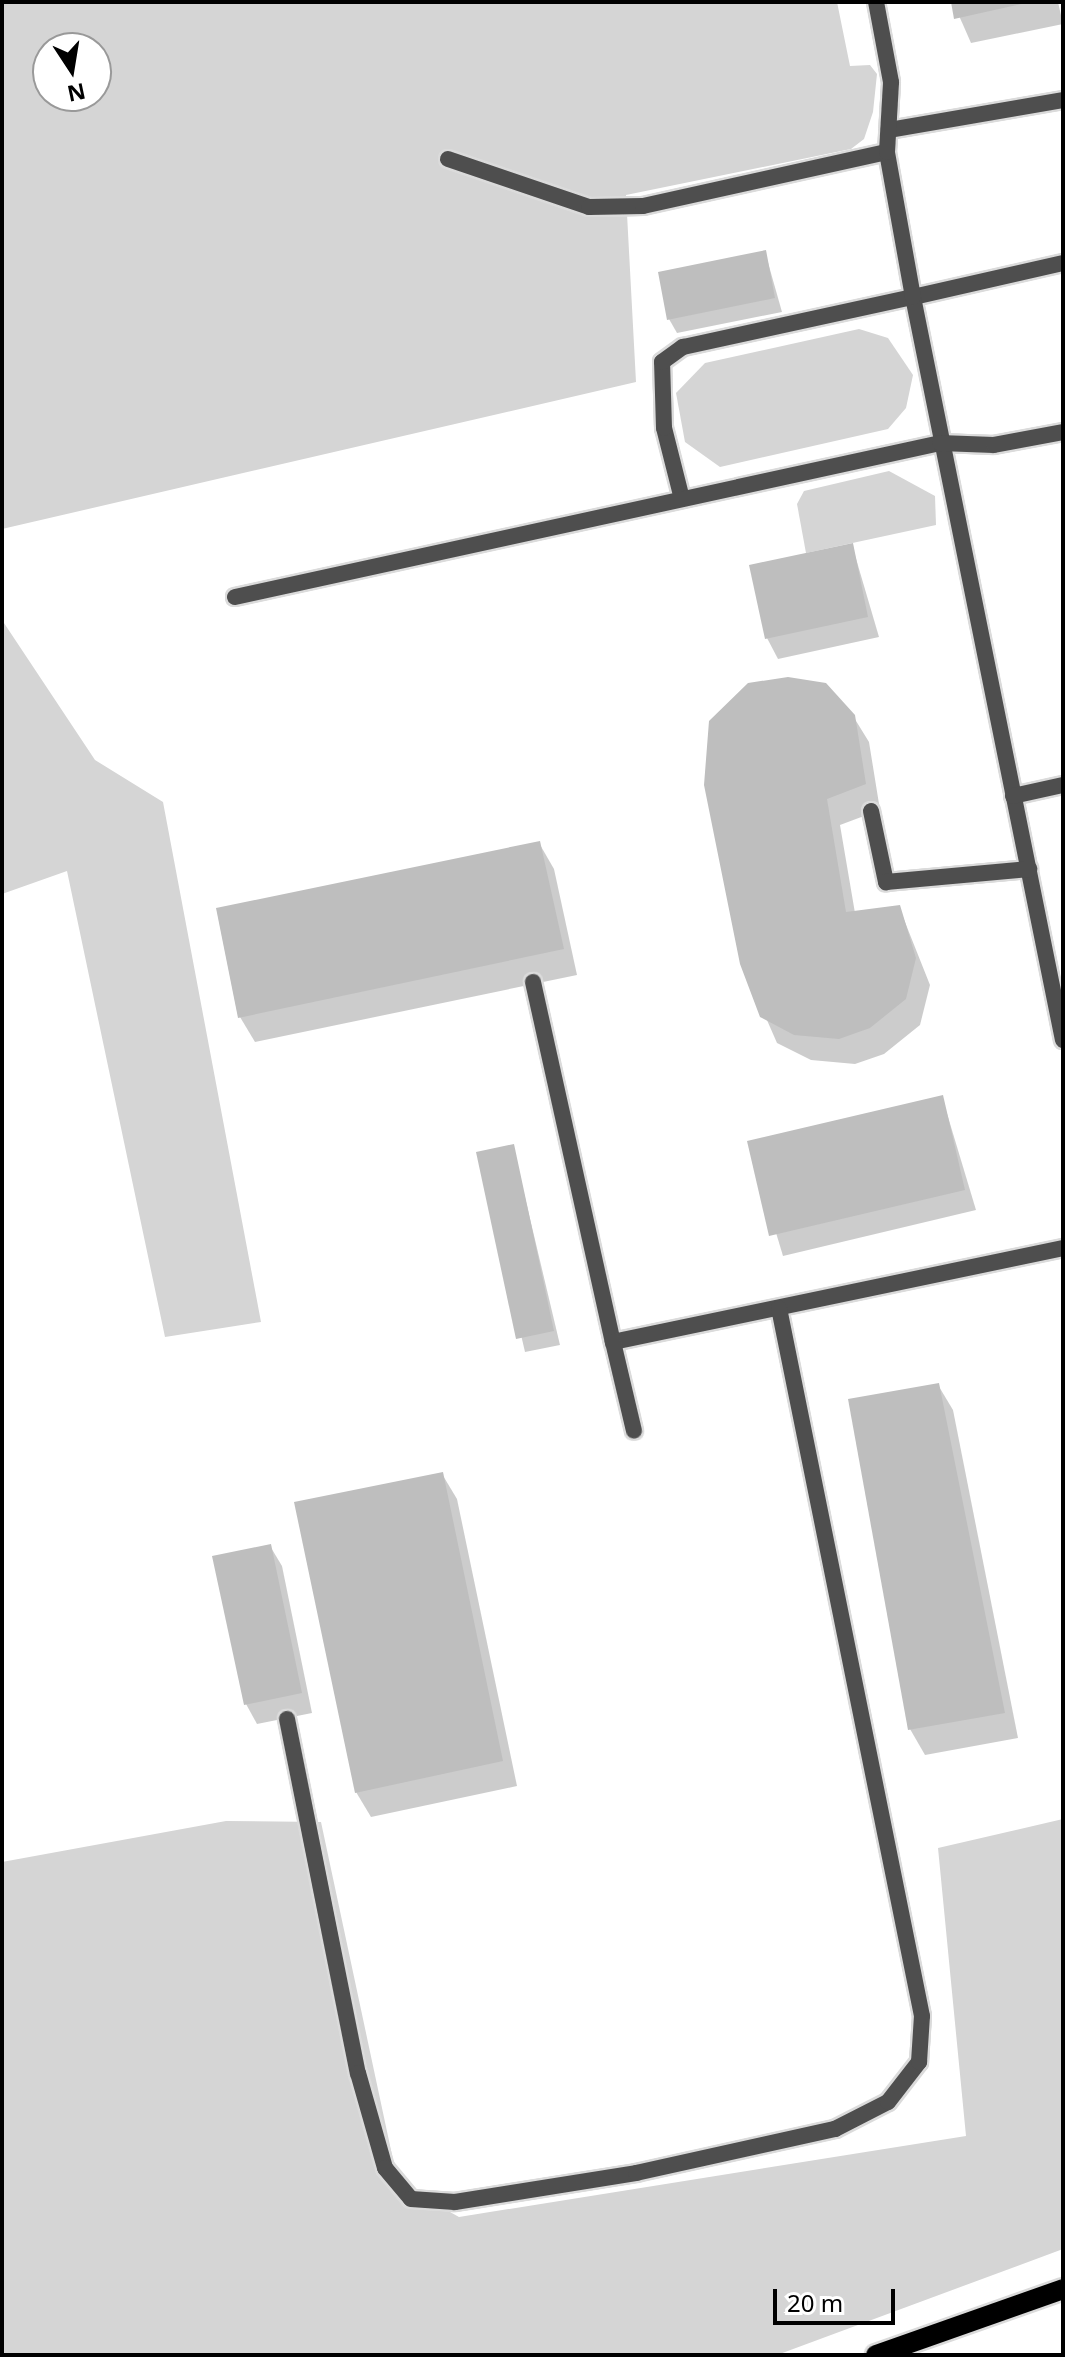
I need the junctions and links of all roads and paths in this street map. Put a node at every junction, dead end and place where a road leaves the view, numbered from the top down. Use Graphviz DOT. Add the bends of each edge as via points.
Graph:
graph roads {
  1 [pos="876,2"];
  2 [pos="1063,100"];
  3 [pos="889,130"];
  4 [pos="887,152"];
  5 [pos="448,159"];
  6 [pos="1063,263"];
  7 [pos="913,297"];
  8 [pos="1063,432"];
  9 [pos="940,443"];
  10 [pos="682,499"];
  11 [pos="235,597"];
  12 [pos="1063,785"];
  13 [pos="1013,796"];
  14 [pos="871,811"];
  15 [pos="1029,869"];
  16 [pos="533,982"];
  17 [pos="1063,1040"];
  18 [pos="1063,1248"];
  19 [pos="779,1308"];
  20 [pos="613,1342"];
  21 [pos="634,1431"];
  22 [pos="287,1719"];
  23 [pos="1063,2289"];
  24 [pos="876,2355"];
  1 -- 3 [label="lane" via="891,82"];
  2 -- 3 [label="lane"];
  3 -- 4 [label="lane"];
  4 -- 5 [label="lane" via="643,206 589,207"];
  4 -- 7 [label="lane"];
  6 -- 7 [label="lane"];
  7 -- 9 [label="lane"];
  7 -- 10 [label="lane" via="683,347 662,362 662,413"];
  8 -- 9 [label="lane" via="994,445"];
  9 -- 10 [label="lane"];
  9 -- 13 [label="lane"];
  10 -- 11 [label="lane"];
  12 -- 13 [label="lane"];
  13 -- 15 [label="lane"];
  14 -- 15 [label="lane" via="886,882"];
  15 -- 17 [label="lane"];
  16 -- 20 [label="lane"];
  18 -- 19 [label="lane"];
  19 -- 20 [label="lane"];
  19 -- 22 [label="lane" via="922,2016 919,2062 888,2102 835,2129 636,2173 455,2202 411,2199 385,2168 358,2073"];
  20 -- 21 [label="lane"];
  23 -- 24 [label="main road"];
}
